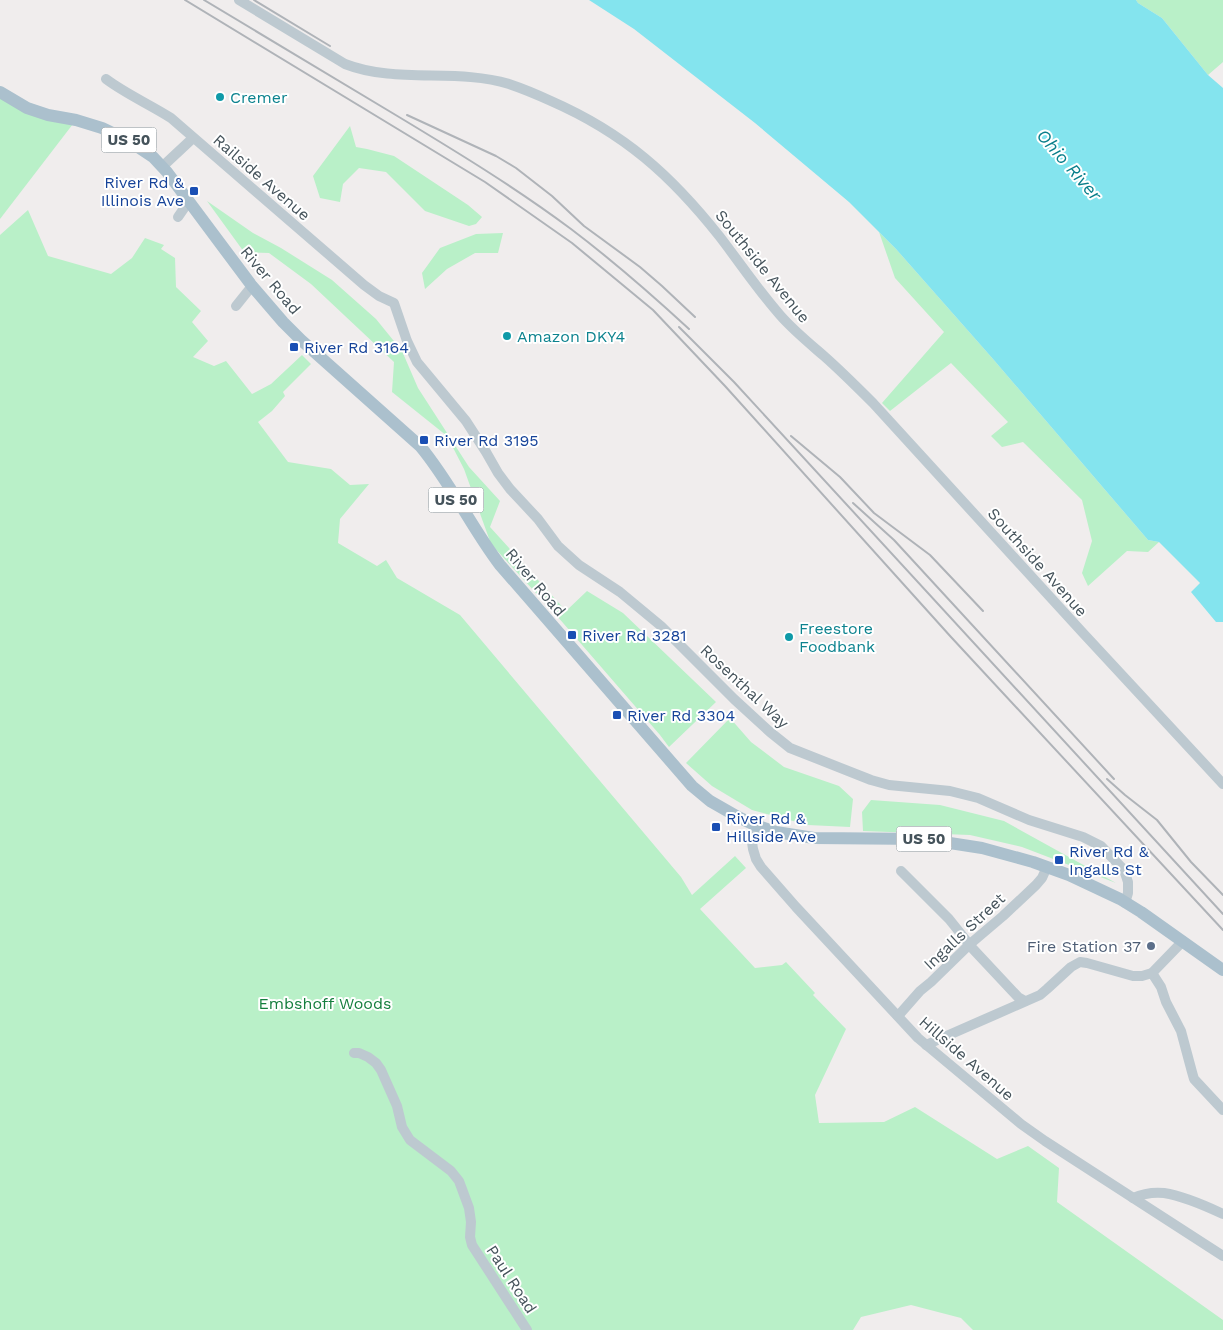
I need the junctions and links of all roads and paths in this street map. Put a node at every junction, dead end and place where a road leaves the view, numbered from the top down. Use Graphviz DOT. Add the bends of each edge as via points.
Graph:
graph roads {
  1 [pos="239,0"];
  2 [pos="106,79"];
  3 [pos="0,92"];
  4 [pos="193,138"];
  5 [pos="163,166"];
  6 [pos="189,201"];
  7 [pos="178,217"];
  8 [pos="252,286"];
  9 [pos="394,303"];
  10 [pos="236,306"];
  11 [pos="1223,784"];
  12 [pos="755,825"];
  13 [pos="1048,867"];
  14 [pos="901,871"];
  15 [pos="1125,902"];
  16 [pos="1183,941"];
  17 [pos="970,944"];
  18 [pos="1223,970"];
  19 [pos="1152,973"];
  20 [pos="1025,1001"];
  21 [pos="898,1016"];
  22 [pos="926,1045"];
  23 [pos="354,1053"];
  24 [pos="1223,1110"];
  25 [pos="1132,1198"];
  26 [pos="1223,1214"];
  27 [pos="1223,1256"];
  28 [pos="527,1330"];
  1 -- 11 [label="street, Southside Avenue" via="345,64 381,73 510,84 589,119 638,152 692,203 780,315 856,385"];
  2 -- 4 [label="street, Railside Avenue" via="171,118"];
  3 -- 5 [label="main road, River Road / US 50" via="27,108 116,134 142,148"];
  4 -- 5 [label="street"];
  4 -- 9 [label="street, Railside Avenue" via="364,285"];
  5 -- 6 [label="main road, River Road / US 50"];
  6 -- 7 [label="street"];
  6 -- 8 [label="main road, River Road / US 50"];
  8 -- 10 [label="street"];
  8 -- 12 [label="main road, River Road / US 50" via="301,340 420,446 500,566 692,786 710,802"];
  9 -- 15 [label="street, Rosenthal Way" via="417,362 466,421 502,478 558,546 661,626 770,732 790,748 872,780 978,798 1029,820 1083,837 1101,846 1124,870 1128,882"];
  12 -- 13 [label="main road, River Road / US 50" via="814,838 924,839 955,843"];
  12 -- 21 [label="street, Hillside Avenue" via="753,849 761,867"];
  13 -- 15 [label="main road, River Road / US 50"];
  13 -- 17 [label="street, Ingalls Street" via="1036,885"];
  14 -- 17 [label="street"];
  15 -- 16 [label="main road, River Road / US 50"];
  16 -- 18 [label="main road, River Road / US 50"];
  16 -- 19 [label="street"];
  17 -- 20 [label="street"];
  17 -- 21 [label="street, Ingalls Street"];
  19 -- 20 [label="street" via="1133,976 1080,962 1040,995"];
  19 -- 24 [label="street" via="1181,1031 1194,1079"];
  20 -- 22 [label="street"];
  21 -- 22 [label="street, Hillside Avenue"];
  22 -- 25 [label="street, Hillside Avenue" via="1022,1124"];
  23 -- 28 [label="street, Paul Road" via="368,1057 381,1070 410,1140 446,1166 459,1181 469,1208 472,1245"];
  25 -- 26 [label="street" via="1164,1193"];
  25 -- 27 [label="street, Hillside Avenue"];
}
